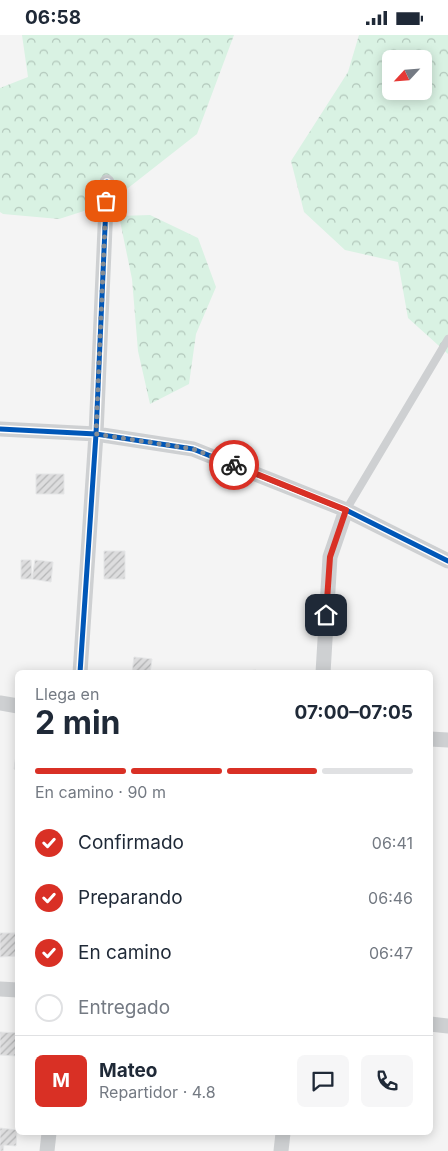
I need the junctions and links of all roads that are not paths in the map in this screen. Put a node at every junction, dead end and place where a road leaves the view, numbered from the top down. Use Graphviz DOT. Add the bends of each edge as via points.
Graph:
graph roads {
  1 [pos="107,182"];
  2 [pos="448,339"];
  3 [pos="0,429"];
  4 [pos="96,434"];
  5 [pos="346,510"];
  6 [pos="448,561"];
  7 [pos="80,670"];
  8 [pos="323,670"];
  9 [pos="0,703"];
  10 [pos="15,705"];
  11 [pos="433,739"];
  12 [pos="448,740"];
  13 [pos="0,989"];
  14 [pos="15,990"];
  15 [pos="433,1024"];
  16 [pos="448,1026"];
  17 [pos="49,1135"];
  18 [pos="283,1135"];
  19 [pos="47,1151"];
  20 [pos="281,1151"];
  1 -- 4 [label="street"];
  2 -- 5 [label="lane"];
  3 -- 4 [label="street"];
  4 -- 5 [label="street" via="193,449"];
  4 -- 7 [label="street"];
  5 -- 6 [label="street"];
  5 -- 8 [label="street" via="330,557"];
  9 -- 10 [label="street"];
  11 -- 12 [label="street"];
  13 -- 14 [label="street"];
  15 -- 16 [label="street"];
  17 -- 19 [label="street"];
  18 -- 20 [label="street"];
}
